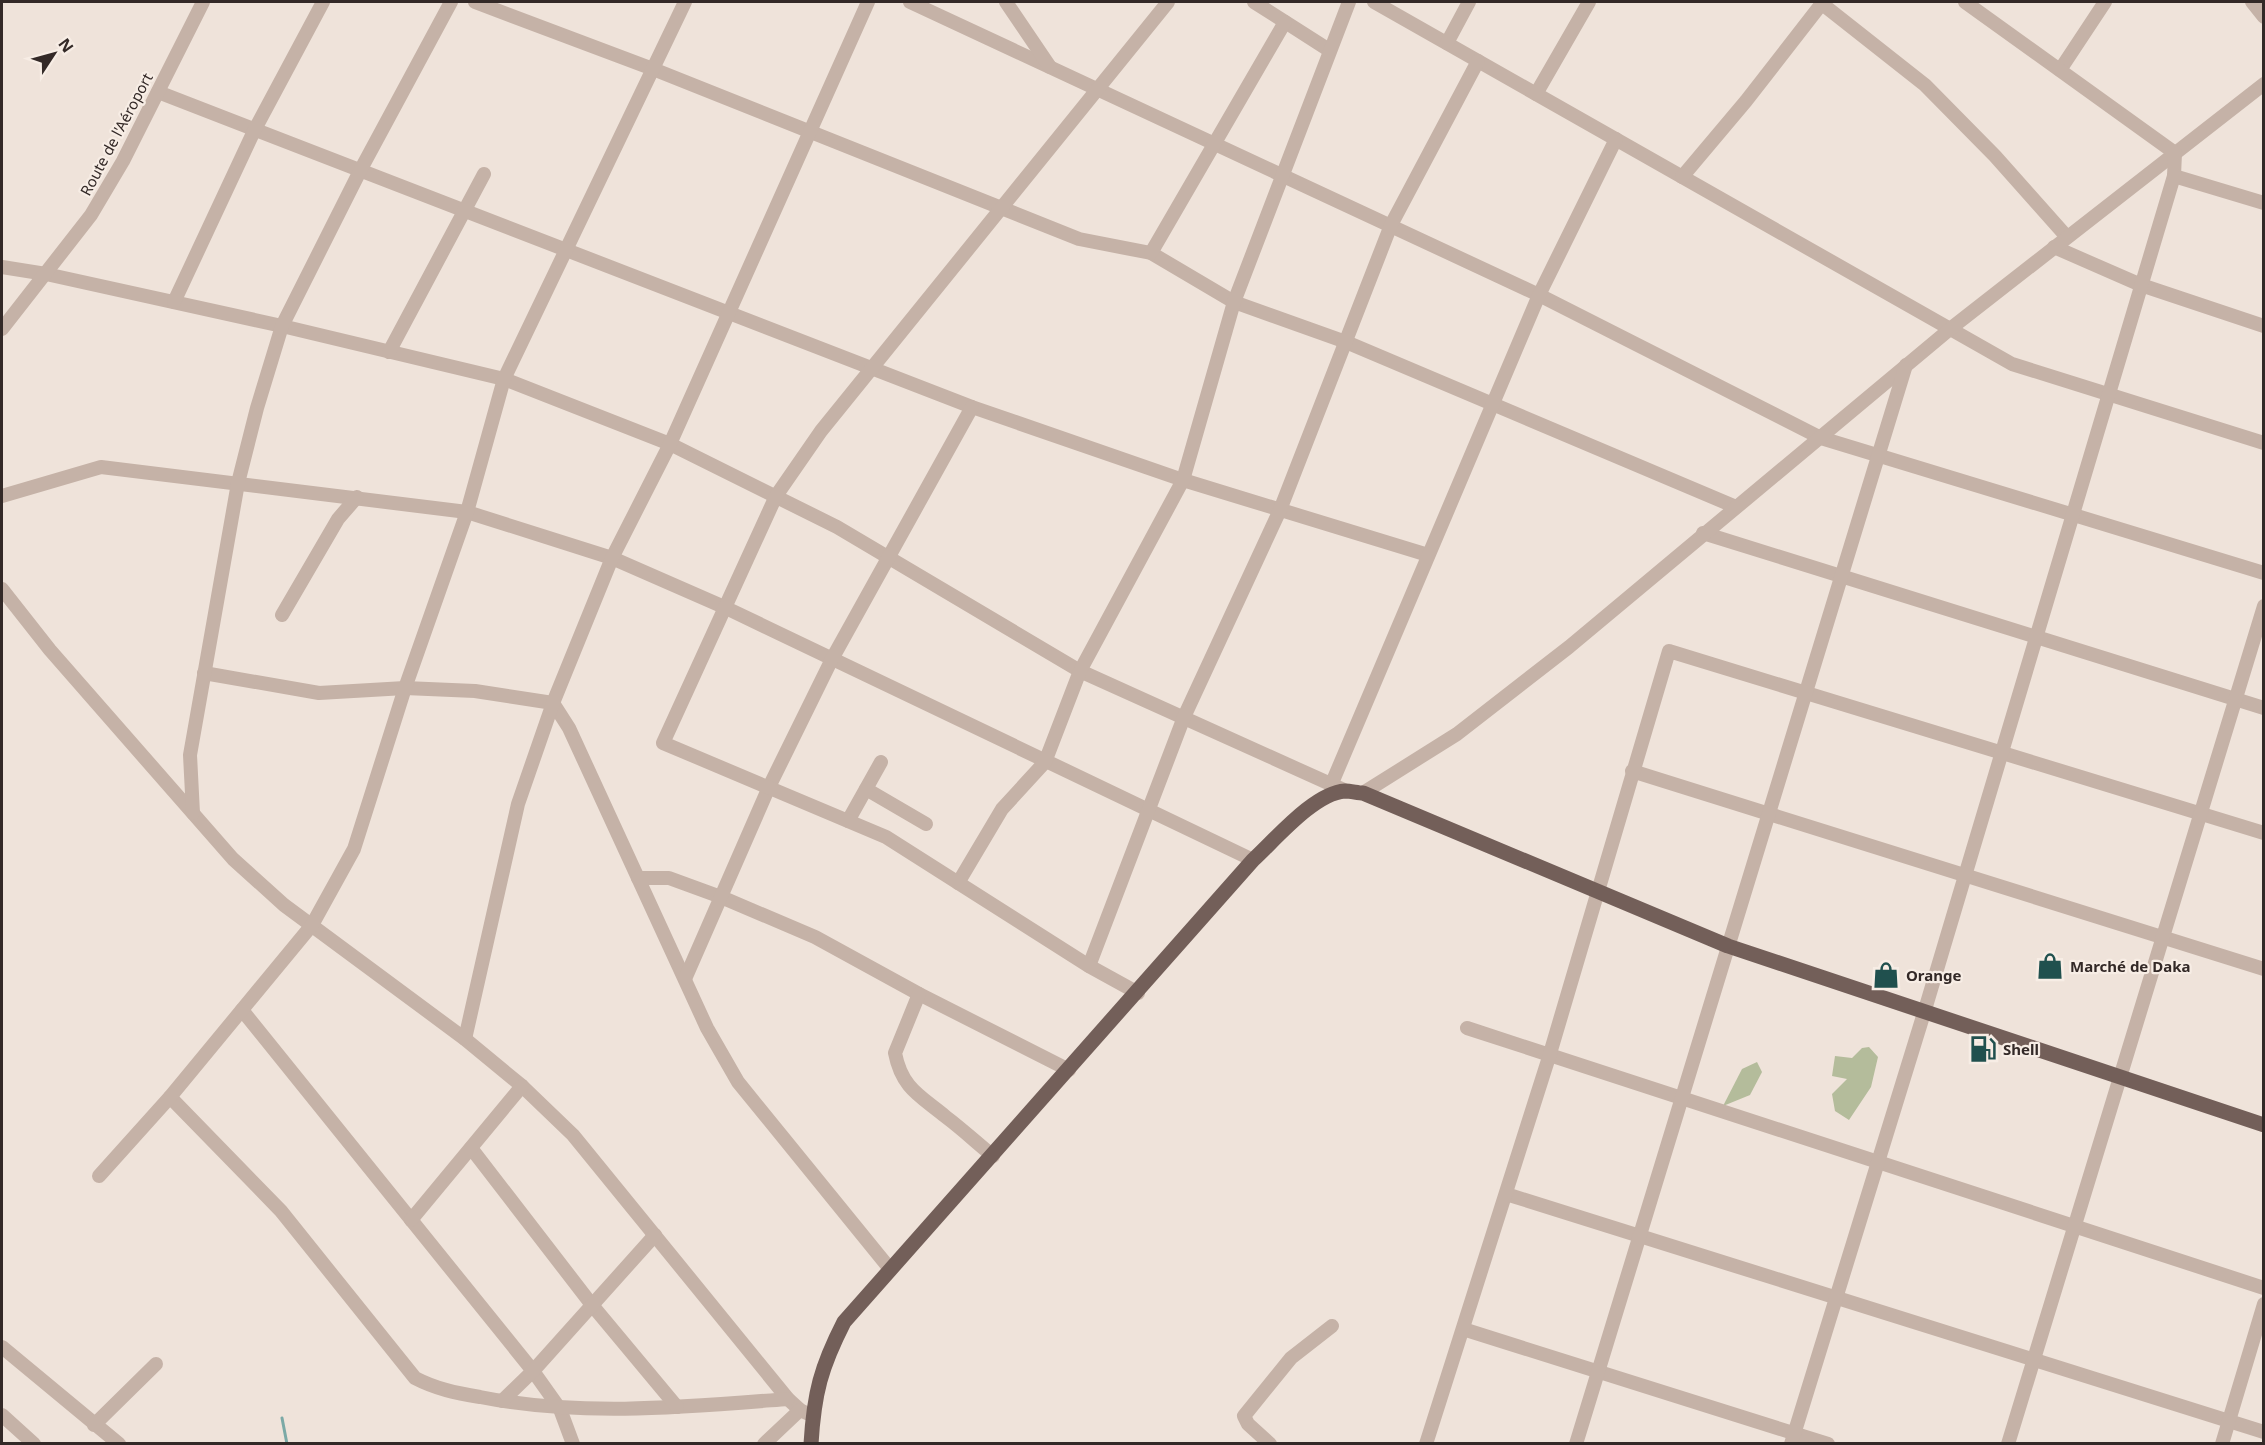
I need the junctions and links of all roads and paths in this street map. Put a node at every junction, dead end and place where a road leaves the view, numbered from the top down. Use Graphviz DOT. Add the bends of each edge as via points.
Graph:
graph roads {
  1 [pos="203,2"];
  2 [pos="323,2"];
  3 [pos="451,2"];
  4 [pos="475,2"];
  5 [pos="685,2"];
  6 [pos="868,2"];
  7 [pos="910,2"];
  8 [pos="1006,2"];
  9 [pos="1168,2"];
  10 [pos="1254,2"];
  11 [pos="1349,2"];
  12 [pos="1374,2"];
  13 [pos="1469,2"];
  14 [pos="1589,2"];
  15 [pos="1822,2"];
  16 [pos="1965,2"];
  17 [pos="2105,2"];
  18 [pos="2252,2"];
  19 [pos="2264,17"];
  20 [pos="1285,22"];
  21 [pos="1446,43"];
  22 [pos="1329,50"];
  23 [pos="1478,61"];
  24 [pos="1052,68"];
  25 [pos="653,69"];
  26 [pos="2060,70"];
  27 [pos="2262,88"];
  28 [pos="1097,89"];
  29 [pos="158,92"];
  30 [pos="1536,94"];
  31 [pos="254,131"];
  32 [pos="810,132"];
  33 [pos="1616,139"];
  34 [pos="1215,144"];
  35 [pos="2175,153"];
  36 [pos="361,169"];
  37 [pos="484,174"];
  38 [pos="1282,175"];
  39 [pos="2174,176"];
  40 [pos="1682,177"];
  41 [pos="2264,203"];
  42 [pos="1002,207"];
  43 [pos="465,210"];
  44 [pos="1391,225"];
  45 [pos="2067,237"];
  46 [pos="2054,248"];
  47 [pos="566,250"];
  48 [pos="1151,253"];
  49 [pos="2,267"];
  50 [pos="46,274"];
  51 [pos="2141,285"];
  52 [pos="1539,295"];
  53 [pos="174,302"];
  54 [pos="1234,302"];
  55 [pos="729,313"];
  56 [pos="282,326"];
  57 [pos="2264,326"];
  58 [pos="2,329"];
  59 [pos="1950,329"];
  60 [pos="1346,342"];
  61 [pos="389,352"];
  62 [pos="1906,365"];
  63 [pos="872,368"];
  64 [pos="504,380"];
  65 [pos="2109,395"];
  66 [pos="1493,403"];
  67 [pos="972,407"];
  68 [pos="1821,438"];
  69 [pos="2264,443"];
  70 [pos="670,444"];
  71 [pos="1878,457"];
  72 [pos="1183,480"];
  73 [pos="238,483"];
  74 [pos="2,496"];
  75 [pos="776,496"];
  76 [pos="357,497"];
  77 [pos="1736,507"];
  78 [pos="1280,510"];
  79 [pos="467,512"];
  80 [pos="2073,516"];
  81 [pos="1703,533"];
  82 [pos="1428,555"];
  83 [pos="887,556"];
  84 [pos="612,558"];
  85 [pos="2264,573"];
  86 [pos="1841,576"];
  87 [pos="2,589"];
  88 [pos="2264,606"];
  89 [pos="724,607"];
  90 [pos="282,615"];
  91 [pos="2036,637"];
  92 [pos="832,659"];
  93 [pos="1080,671"];
  94 [pos="204,673"];
  95 [pos="405,688"];
  96 [pos="1805,692"];
  97 [pos="2236,699"];
  98 [pos="553,703"];
  99 [pos="2264,708"];
  100 [pos="1184,717"];
  101 [pos="2002,753"];
  102 [pos="880,762"];
  103 [pos="1045,762"];
  104 [pos="1632,771"];
  105 [pos="1332,783"];
  106 [pos="769,788"];
  107 [pos="866,789"];
  108 [pos="1346,791"];
  109 [pos="1363,794"];
  110 [pos="1148,812"];
  111 [pos="193,813"];
  112 [pos="1768,813"];
  113 [pos="2200,813"];
  114 [pos="848,821"];
  115 [pos="926,824"];
  116 [pos="2264,833"];
  117 [pos="1253,860"];
  118 [pos="1966,875"];
  119 [pos="638,878"];
  120 [pos="958,883"];
  121 [pos="1598,893"];
  122 [pos="721,897"];
  123 [pos="312,925"];
  124 [pos="2162,937"];
  125 [pos="1728,946"];
  126 [pos="1089,966"];
  127 [pos="2264,969"];
  128 [pos="685,979"];
  129 [pos="1138,993"];
  130 [pos="920,994"];
  131 [pos="242,1010"];
  132 [pos="1924,1013"];
  133 [pos="1467,1029"];
  134 [pos="465,1039"];
  135 [pos="1549,1057"];
  136 [pos="1069,1070"];
  137 [pos="2120,1078"];
  138 [pos="522,1086"];
  139 [pos="170,1097"];
  140 [pos="1682,1100"];
  141 [pos="2264,1125"];
  142 [pos="471,1148"];
  143 [pos="993,1156"];
  144 [pos="1878,1163"];
  145 [pos="99,1176"];
  146 [pos="1506,1194"];
  147 [pos="411,1220"];
  148 [pos="2074,1227"];
  149 [pos="654,1235"];
  150 [pos="1640,1235"];
  151 [pos="890,1269"];
  152 [pos="2264,1288"];
  153 [pos="1836,1298"];
  154 [pos="2264,1304"];
  155 [pos="592,1305"];
  156 [pos="1332,1326"];
  157 [pos="1463,1329"];
  158 [pos="2,1347"];
  159 [pos="2034,1360"];
  160 [pos="156,1364"];
  161 [pos="532,1371"];
  162 [pos="1599,1371"];
  163 [pos="788,1399"];
  164 [pos="502,1401"];
  165 [pos="677,1407"];
  166 [pos="560,1409"];
  167 [pos="806,1413"];
  168 [pos="2,1415"];
  169 [pos="2229,1421"];
  170 [pos="94,1425"];
  171 [pos="2264,1432"];
  172 [pos="1792,1438"];
  173 [pos="34,1443"];
  174 [pos="118,1443"];
  175 [pos="573,1443"];
  176 [pos="764,1443"];
  177 [pos="811,1443"];
  178 [pos="1270,1443"];
  179 [pos="1426,1443"];
  180 [pos="1576,1443"];
  181 [pos="1828,1443"];
  182 [pos="2008,1443"];
  183 [pos="2222,1443"];
  1 -- 29 [label="street, Route de l'Aéroport"];
  2 -- 31 [label="street"];
  3 -- 36 [label="street"];
  4 -- 25 [label="street"];
  5 -- 25 [label="street"];
  6 -- 32 [label="street"];
  7 -- 24 [label="street"];
  8 -- 24 [label="street"];
  9 -- 28 [label="street"];
  10 -- 20 [label="street"];
  11 -- 22 [label="street"];
  12 -- 21 [label="street"];
  13 -- 21 [label="street"];
  14 -- 30 [label="street"];
  15 -- 40 [label="street"];
  15 -- 45 [label="street" via="1925,85"];
  16 -- 26 [label="street"];
  17 -- 26 [label="street"];
  18 -- 19 [label="street"];
  20 -- 22 [label="street"];
  20 -- 34 [label="street"];
  21 -- 23 [label="street"];
  22 -- 38 [label="street"];
  23 -- 30 [label="street"];
  23 -- 44 [label="street"];
  24 -- 28 [label="street"];
  25 -- 32 [label="street"];
  25 -- 47 [label="street"];
  26 -- 35 [label="street"];
  27 -- 35 [label="street"];
  28 -- 34 [label="street"];
  28 -- 42 [label="street"];
  29 -- 31 [label="street"];
  29 -- 50 [label="street, Route de l'Aéroport" via="92,215"];
  30 -- 33 [label="street"];
  31 -- 36 [label="street"];
  31 -- 53 [label="street"];
  32 -- 42 [label="street"];
  32 -- 55 [label="street"];
  33 -- 40 [label="street"];
  33 -- 52 [label="street"];
  34 -- 38 [label="street"];
  34 -- 48 [label="street"];
  35 -- 39 [label="street"];
  35 -- 45 [label="street"];
  36 -- 43 [label="street"];
  36 -- 56 [label="street"];
  37 -- 43 [label="street"];
  38 -- 44 [label="street"];
  38 -- 54 [label="street"];
  39 -- 41 [label="street"];
  39 -- 51 [label="street"];
  40 -- 59 [label="street"];
  42 -- 48 [label="street" via="1079,239"];
  42 -- 63 [label="street"];
  43 -- 47 [label="street"];
  43 -- 61 [label="street"];
  44 -- 52 [label="street"];
  44 -- 60 [label="street"];
  45 -- 46 [label="street"];
  46 -- 51 [label="street"];
  46 -- 59 [label="street"];
  47 -- 55 [label="street"];
  47 -- 64 [label="street"];
  48 -- 54 [label="street"];
  49 -- 50 [label="street"];
  50 -- 53 [label="street"];
  50 -- 58 [label="street, Route de l'Aéroport"];
  51 -- 57 [label="street"];
  51 -- 65 [label="street"];
  52 -- 66 [label="street"];
  52 -- 68 [label="street"];
  53 -- 56 [label="street"];
  54 -- 60 [label="street"];
  54 -- 72 [label="street"];
  55 -- 63 [label="street"];
  55 -- 70 [label="street"];
  56 -- 61 [label="street"];
  56 -- 73 [label="street"];
  59 -- 62 [label="street"];
  59 -- 65 [label="street" via="2012,364"];
  60 -- 66 [label="street"];
  60 -- 78 [label="street"];
  61 -- 64 [label="street"];
  62 -- 68 [label="street"];
  62 -- 71 [label="street"];
  63 -- 67 [label="street"];
  63 -- 75 [label="street"];
  64 -- 70 [label="street"];
  64 -- 79 [label="street"];
  65 -- 69 [label="street"];
  65 -- 80 [label="street"];
  66 -- 77 [label="street"];
  66 -- 82 [label="street"];
  67 -- 72 [label="street"];
  67 -- 83 [label="street"];
  68 -- 71 [label="street"];
  68 -- 77 [label="street"];
  70 -- 75 [label="street"];
  70 -- 84 [label="street"];
  71 -- 80 [label="street"];
  71 -- 86 [label="street"];
  72 -- 78 [label="street"];
  72 -- 93 [label="street"];
  73 -- 74 [label="street" via="101,467"];
  73 -- 76 [label="street"];
  73 -- 94 [label="street"];
  75 -- 83 [label="street"];
  75 -- 89 [label="street"];
  76 -- 79 [label="street"];
  76 -- 90 [label="street" via="338,519"];
  77 -- 81 [label="street"];
  78 -- 82 [label="street"];
  78 -- 100 [label="street"];
  79 -- 84 [label="street"];
  79 -- 95 [label="street"];
  80 -- 85 [label="street"];
  80 -- 91 [label="street"];
  81 -- 86 [label="street"];
  81 -- 109 [label="street" via="1551,662 1456,734"];
  82 -- 105 [label="street"];
  83 -- 92 [label="street"];
  83 -- 93 [label="street"];
  84 -- 89 [label="street"];
  84 -- 98 [label="street"];
  86 -- 91 [label="street"];
  86 -- 96 [label="street"];
  87 -- 111 [label="street" via="50,650"];
  88 -- 97 [label="street"];
  89 -- 92 [label="street"];
  89 -- 106 [label="street" via="663,743"];
  91 -- 97 [label="street"];
  91 -- 101 [label="street"];
  92 -- 103 [label="street"];
  92 -- 106 [label="street"];
  93 -- 100 [label="street"];
  93 -- 103 [label="street"];
  94 -- 95 [label="street" via="319,693"];
  94 -- 111 [label="street" via="190,755"];
  95 -- 98 [label="street" via="475,691"];
  95 -- 123 [label="street" via="354,849"];
  96 -- 101 [label="street"];
  96 -- 104 [label="street" via="1669,651"];
  96 -- 112 [label="street"];
  97 -- 99 [label="street"];
  97 -- 113 [label="street"];
  98 -- 119 [label="street" via="569,728"];
  98 -- 134 [label="street" via="518,804"];
  100 -- 105 [label="street"];
  100 -- 110 [label="street"];
  101 -- 113 [label="street"];
  101 -- 118 [label="street"];
  102 -- 107 [label="street"];
  103 -- 110 [label="street"];
  103 -- 120 [label="street" via="1002,809"];
  104 -- 112 [label="street"];
  104 -- 121 [label="street"];
  105 -- 108 [label="street"];
  106 -- 114 [label="street"];
  106 -- 122 [label="street"];
  107 -- 114 [label="street"];
  107 -- 115 [label="street"];
  108 -- 109 [label="main road"];
  108 -- 117 [label="main road" via="1317,802"];
  109 -- 121 [label="main road"];
  110 -- 117 [label="street"];
  110 -- 126 [label="street"];
  111 -- 123 [label="street" via="233,860"];
  112 -- 118 [label="street"];
  112 -- 125 [label="street"];
  113 -- 116 [label="street"];
  113 -- 124 [label="street"];
  114 -- 120 [label="street" via="886,837"];
  117 -- 129 [label="main road"];
  118 -- 124 [label="street"];
  118 -- 132 [label="street"];
  119 -- 122 [label="street" via="669,878"];
  119 -- 128 [label="street"];
  120 -- 126 [label="street"];
  121 -- 125 [label="main road"];
  121 -- 135 [label="street"];
  122 -- 128 [label="street"];
  122 -- 130 [label="street" via="815,937"];
  123 -- 131 [label="street"];
  123 -- 134 [label="street"];
  124 -- 127 [label="street"];
  124 -- 137 [label="street"];
  125 -- 132 [label="main road"];
  125 -- 140 [label="street"];
  126 -- 129 [label="street"];
  128 -- 151 [label="street" via="738,1082"];
  129 -- 136 [label="main road"];
  130 -- 136 [label="street"];
  130 -- 143 [label="street" via="895,1053 900,1069 917,1097 944,1114"];
  131 -- 139 [label="street"];
  131 -- 147 [label="street"];
  132 -- 137 [label="main road"];
  132 -- 144 [label="street"];
  133 -- 135 [label="street"];
  134 -- 138 [label="street"];
  135 -- 140 [label="street"];
  135 -- 146 [label="street"];
  136 -- 143 [label="main road"];
  137 -- 141 [label="main road"];
  137 -- 148 [label="street"];
  138 -- 142 [label="street"];
  138 -- 149 [label="street" via="573,1135"];
  139 -- 145 [label="street"];
  139 -- 164 [label="street" via="281,1211 415,1378 434,1389"];
  140 -- 144 [label="street"];
  140 -- 150 [label="street"];
  142 -- 147 [label="street"];
  142 -- 155 [label="street"];
  143 -- 151 [label="main road"];
  144 -- 148 [label="street"];
  144 -- 153 [label="street"];
  146 -- 150 [label="street"];
  146 -- 157 [label="street"];
  147 -- 161 [label="street"];
  148 -- 152 [label="street"];
  148 -- 159 [label="street"];
  149 -- 155 [label="street"];
  149 -- 163 [label="street"];
  150 -- 153 [label="street"];
  150 -- 162 [label="street"];
  151 -- 167 [label="main road" via="844,1322 824,1361"];
  153 -- 159 [label="street"];
  153 -- 172 [label="street"];
  154 -- 169 [label="street"];
  155 -- 161 [label="street"];
  155 -- 165 [label="street"];
  156 -- 178 [label="street" via="1291,1358 1244,1416"];
  157 -- 162 [label="street"];
  157 -- 179 [label="street"];
  158 -- 170 [label="street"];
  159 -- 169 [label="street"];
  159 -- 182 [label="street"];
  160 -- 170 [label="street"];
  161 -- 164 [label="street"];
  161 -- 166 [label="street"];
  162 -- 172 [label="street"];
  162 -- 180 [label="street"];
  163 -- 165 [label="street"];
  163 -- 167 [label="street"];
  164 -- 166 [label="street"];
  165 -- 166 [label="street"];
  166 -- 175 [label="street"];
  167 -- 176 [label="street"];
  167 -- 177 [label="main road"];
  168 -- 173 [label="street"];
  169 -- 171 [label="street"];
  169 -- 183 [label="street"];
  170 -- 174 [label="street"];
  172 -- 181 [label="street"];
}
